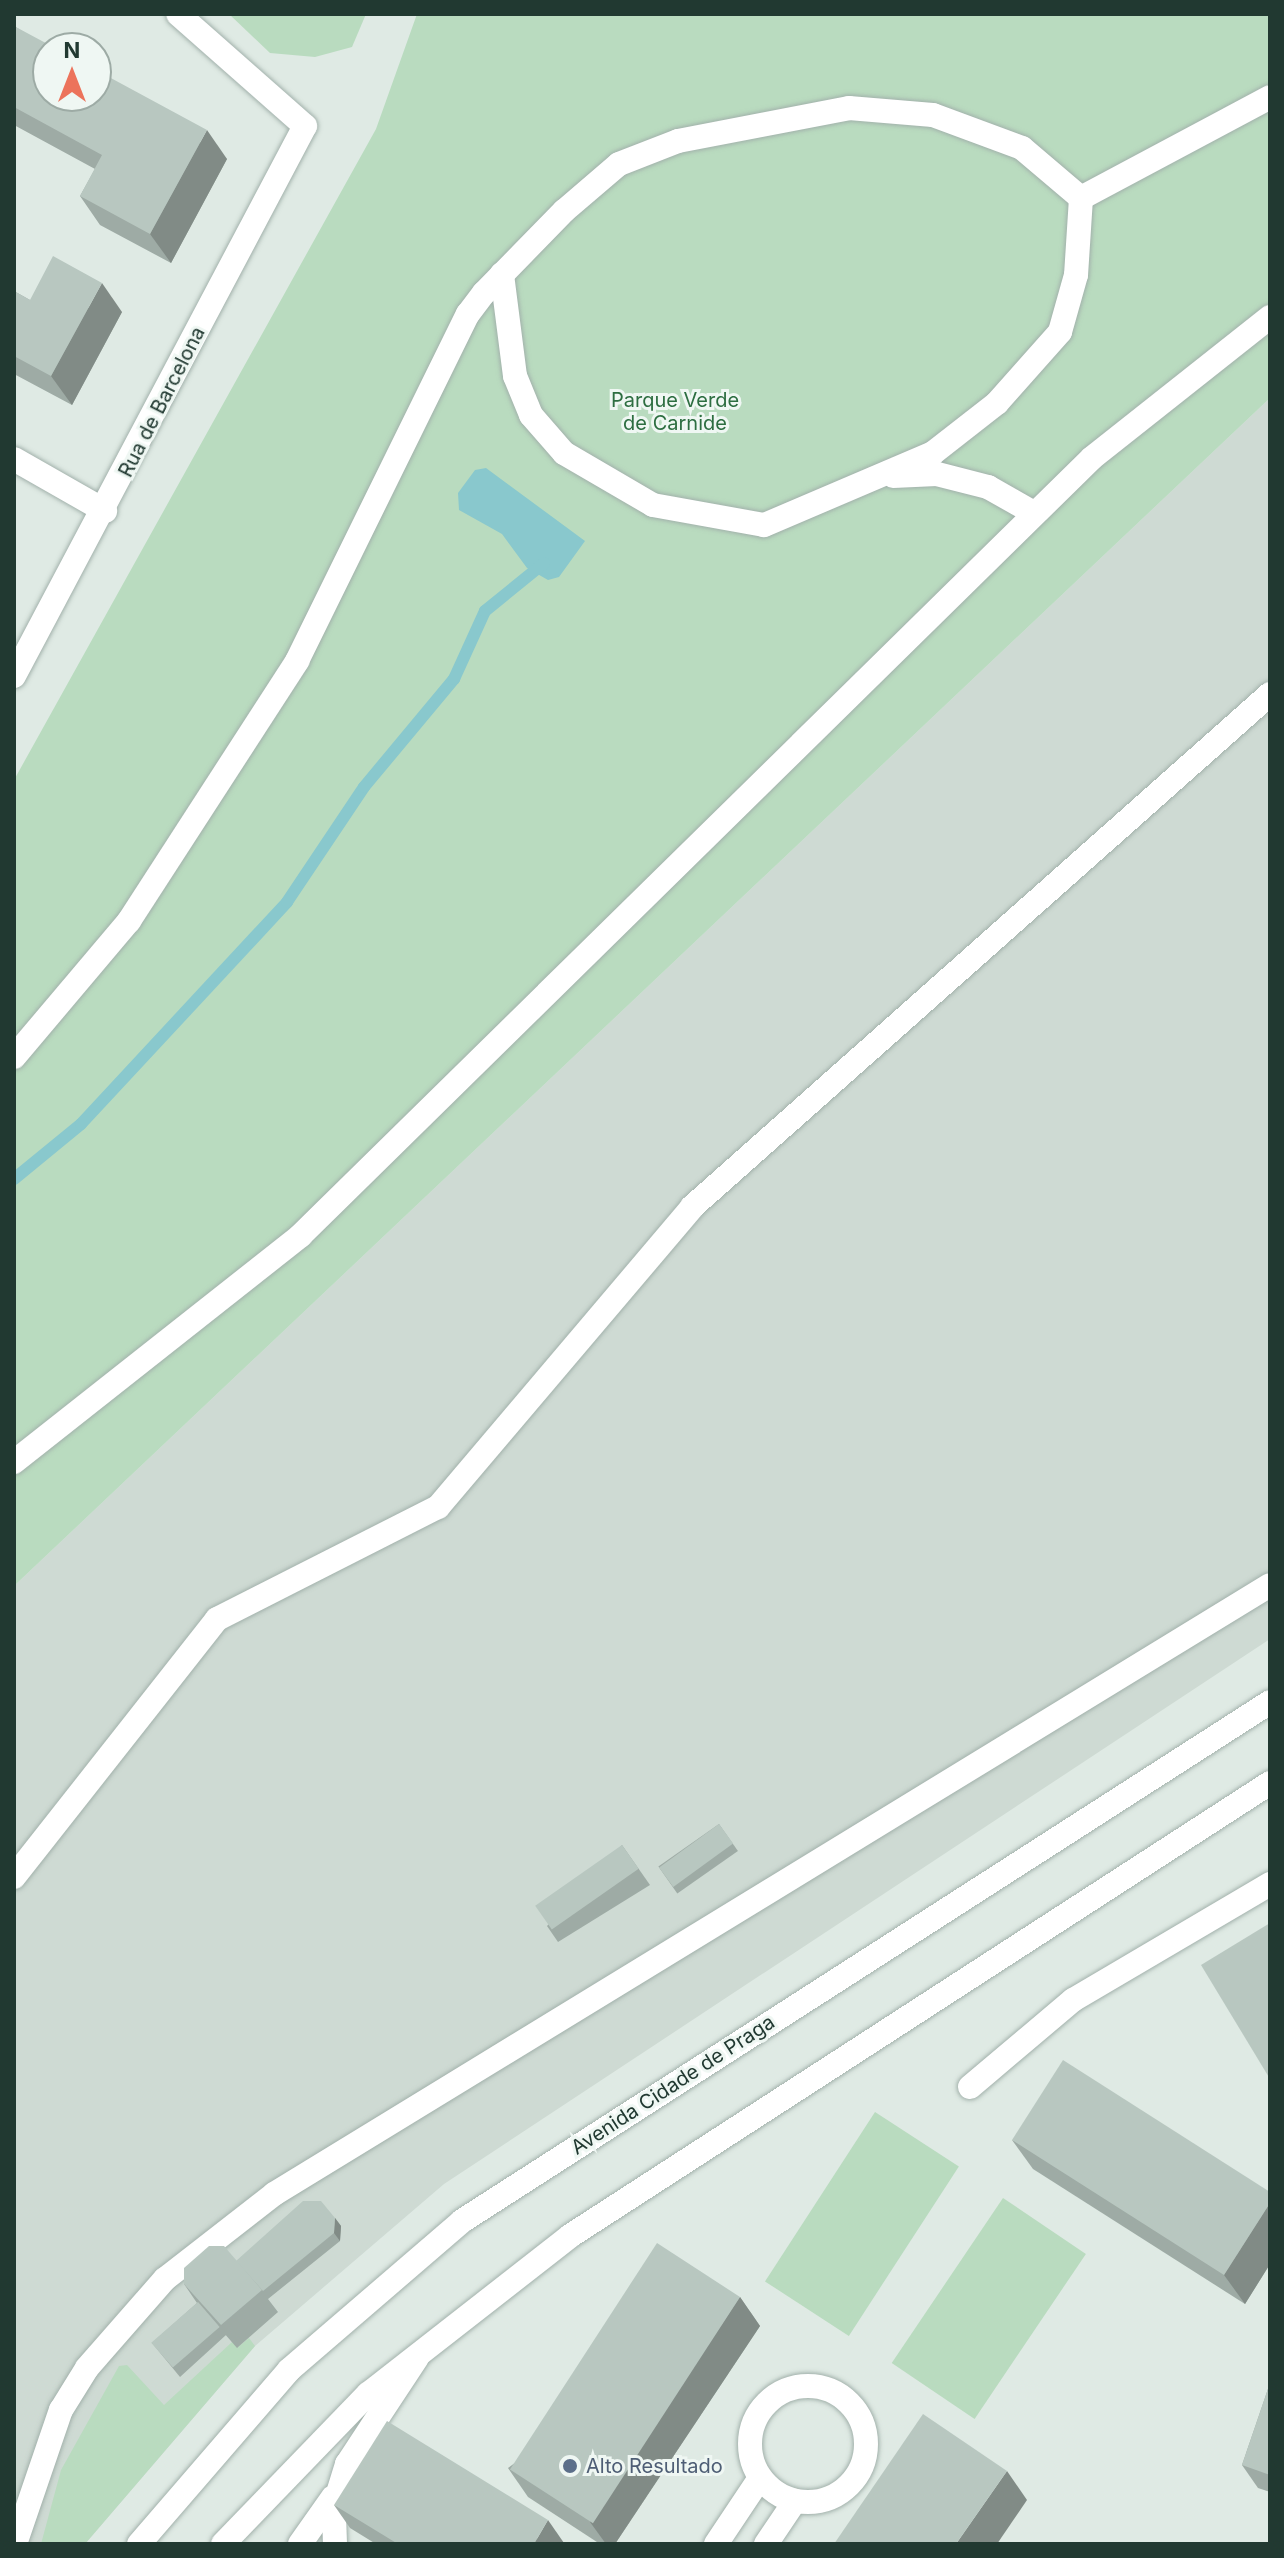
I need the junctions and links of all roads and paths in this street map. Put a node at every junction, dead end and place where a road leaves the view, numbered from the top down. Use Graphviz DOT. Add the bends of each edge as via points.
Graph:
graph roads {
  1 [pos="178,14"];
  2 [pos="1270,97"];
  3 [pos="1081,198"];
  4 [pos="502,274"];
  5 [pos="1270,317"];
  6 [pos="14,459"];
  7 [pos="885,477"];
  8 [pos="105,511"];
  9 [pos="1034,513"];
  10 [pos="14,676"];
  11 [pos="1270,694"];
  12 [pos="14,1057"];
  13 [pos="14,1462"];
  14 [pos="1270,1585"];
  15 [pos="1270,1702"];
  16 [pos="1270,1783"];
  17 [pos="14,1877"];
  18 [pos="1270,1884"];
  19 [pos="970,2087"];
  20 [pos="418,2356"];
  21 [pos="760,2478"];
  22 [pos="338,2485"];
  23 [pos="795,2501"];
  24 [pos="15,2544"];
  25 [pos="139,2544"];
  26 [pos="223,2544"];
  27 [pos="300,2544"];
  28 [pos="335,2544"];
  29 [pos="716,2544"];
  30 [pos="766,2544"];
  1 -- 8 [label="street, Rua de Barcelona" via="305,126"];
  2 -- 3 [label="street"];
  3 -- 4 [label="street" via="1022,148 933,115 849,108 678,141 619,164"];
  3 -- 7 [label="street" via="1076,275 1060,332 997,403 933,453"];
  4 -- 7 [label="street" via="508,352 531,415 564,453 625,494 682,514 764,525"];
  4 -- 12 [label="street" via="460,330 297,661 129,921"];
  5 -- 9 [label="street" via="1092,458"];
  6 -- 8 [label="street"];
  7 -- 9 [label="street" via="937,474 988,487"];
  8 -- 10 [label="street, Rua de Barcelona"];
  9 -- 13 [label="street" via="300,1236"];
  11 -- 17 [label="street" via="692,1207 602,1306 447,1500 396,1533 217,1619"];
  14 -- 24 [label="street" via="325,2160 224,2232 165,2279 87,2368 61,2410"];
  15 -- 25 [label="street, Avenida Cidade de Praga" via="462,2221 289,2370"];
  16 -- 20 [label="street" via="570,2236"];
  18 -- 19 [label="street" via="1073,2000"];
  20 -- 22 [label="street"];
  20 -- 26 [label="street" via="368,2394"];
  21 -- 23 [label="street"];
  21 -- 23 [label="street" via="750,2440 766,2403 801,2386 840,2395 864,2427 862,2466 834,2495"];
  21 -- 29 [label="street"];
  22 -- 27 [label="street"];
  22 -- 28 [label="street"];
  23 -- 30 [label="street"];
}
